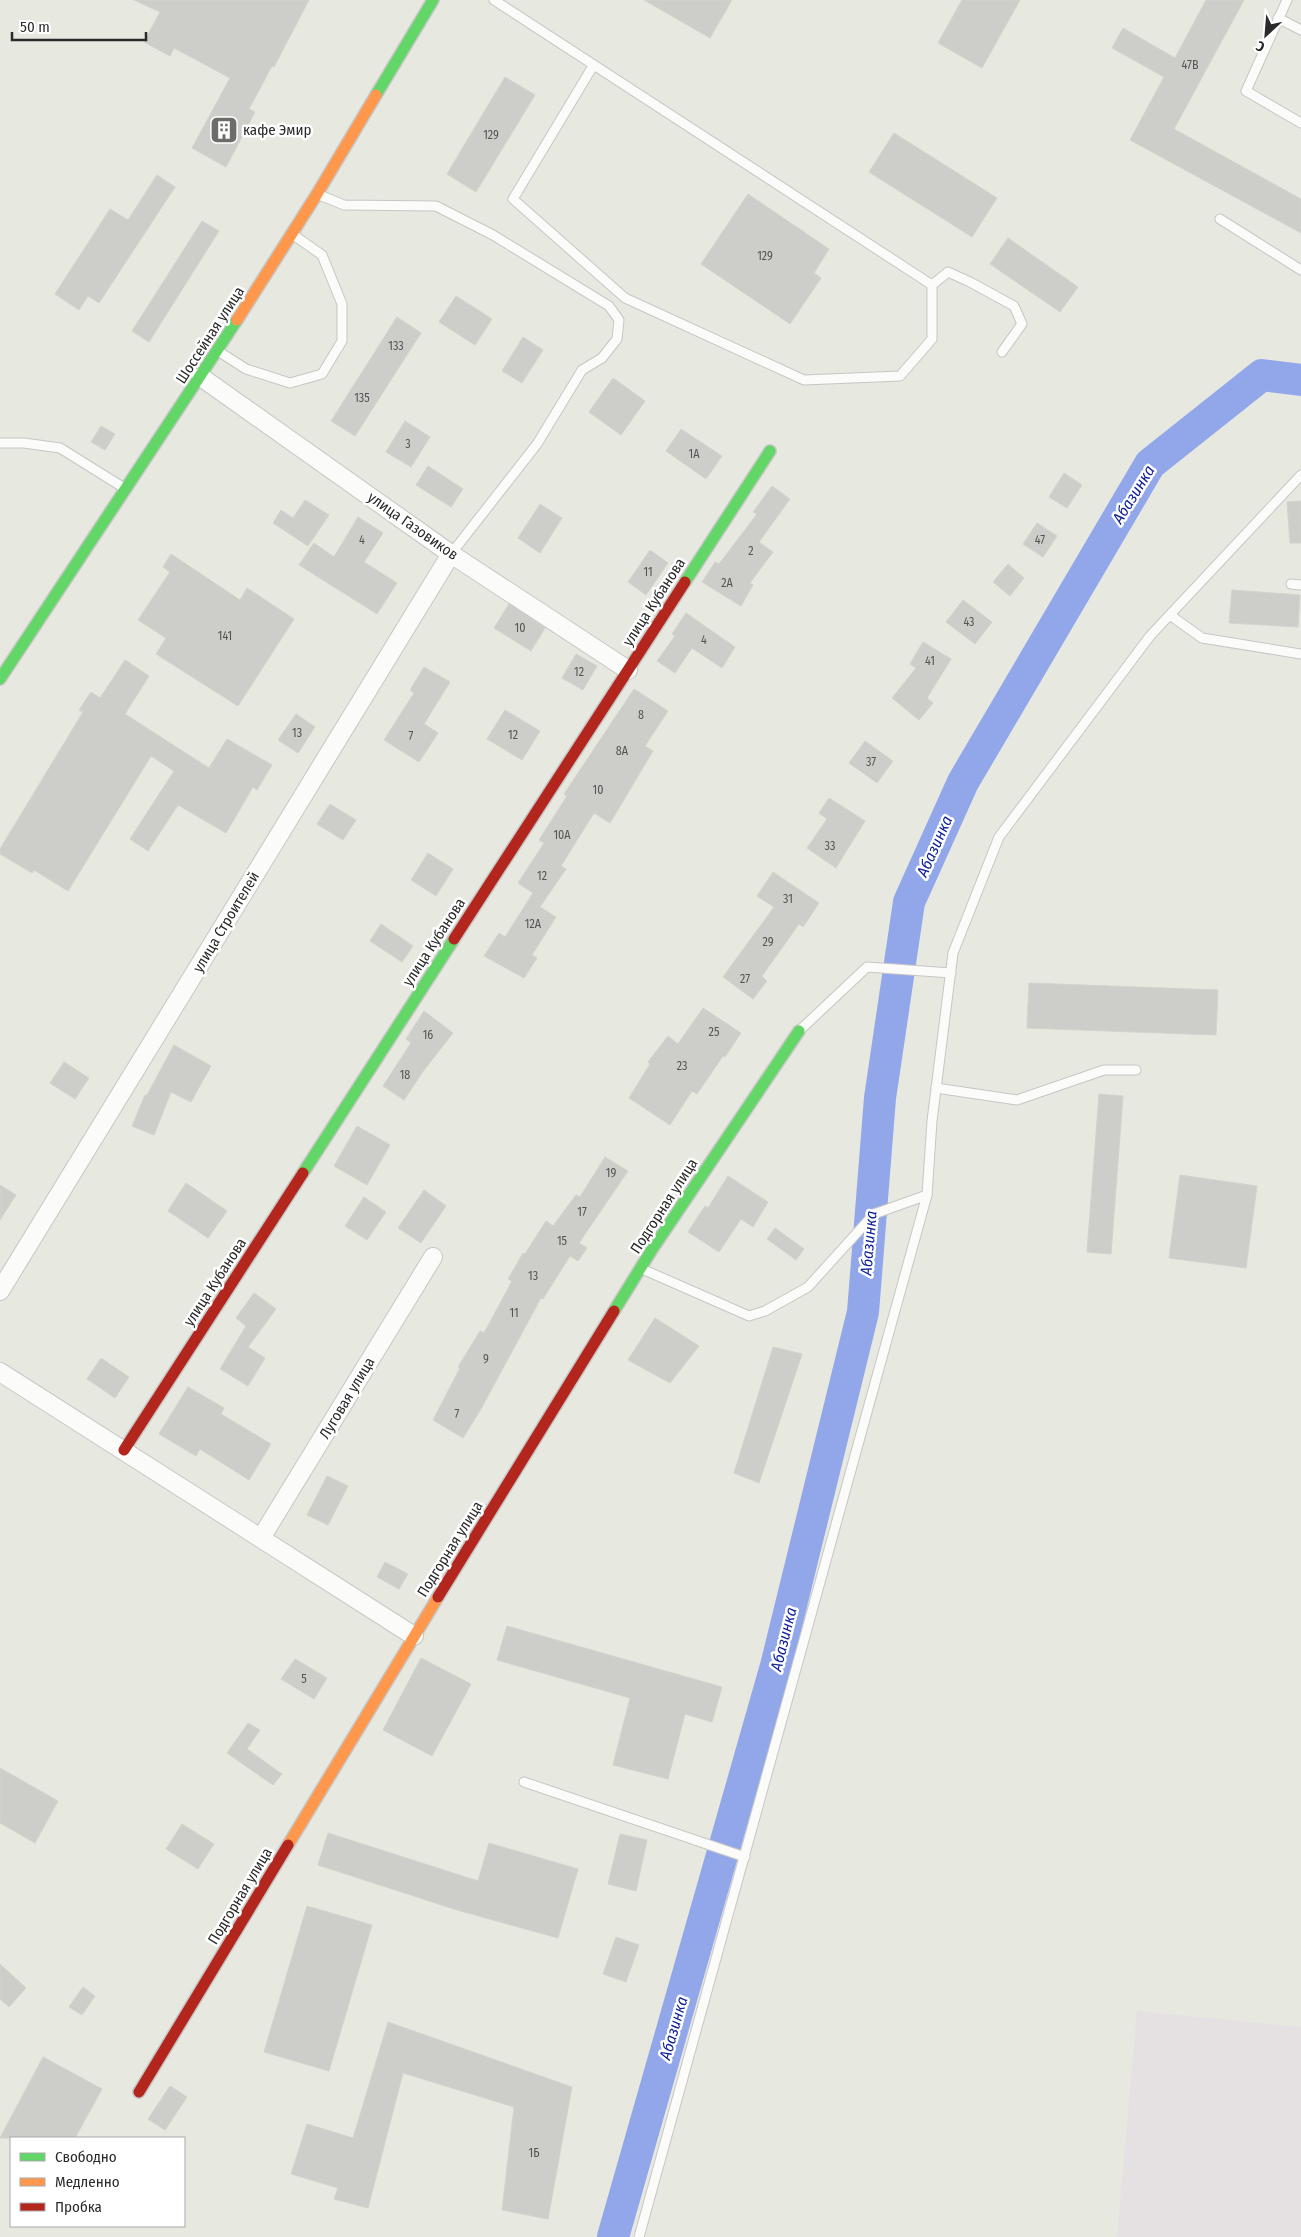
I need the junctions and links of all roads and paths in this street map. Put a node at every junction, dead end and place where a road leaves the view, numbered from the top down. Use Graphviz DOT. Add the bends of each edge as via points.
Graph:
graph roads {
  1 [pos="425,0"];
  2 [pos="433,0"];
  3 [pos="494,0"];
  4 [pos="1286,0"];
  5 [pos="1278,18"];
  6 [pos="1301,30"];
  7 [pos="593,66"];
  8 [pos="1301,122"];
  9 [pos="317,194"];
  10 [pos="1220,219"];
  11 [pos="292,234"];
  12 [pos="1301,270"];
  13 [pos="932,284"];
  14 [pos="218,351"];
  15 [pos="1002,352"];
  16 [pos="198,375"];
  17 [pos="0,444"];
  18 [pos="770,451"];
  19 [pos="1301,475"];
  20 [pos="121,486"];
  21 [pos="451,554"];
  22 [pos="1291,584"];
  23 [pos="1301,585"];
  24 [pos="1170,615"];
  25 [pos="1301,654"];
  26 [pos="0,667"];
  27 [pos="628,670"];
  28 [pos="0,679"];
  29 [pos="951,973"];
  30 [pos="799,1031"];
  31 [pos="1136,1070"];
  32 [pos="936,1088"];
  33 [pos="927,1195"];
  34 [pos="433,1257"];
  35 [pos="642,1268"];
  36 [pos="0,1291"];
  37 [pos="0,1372"];
  38 [pos="124,1450"];
  39 [pos="261,1538"];
  40 [pos="414,1636"];
  41 [pos="524,1782"];
  42 [pos="745,1856"];
  43 [pos="139,2092"];
  44 [pos="639,2237"];
  1 -- 16 [label="street, Шоссейная улица"];
  2 -- 9 [label="street, Шоссейная улица"];
  3 -- 7 [label="lane"];
  4 -- 5 [label="lane"];
  5 -- 6 [label="lane"];
  5 -- 8 [label="lane" via="1246,91"];
  7 -- 13 [label="lane"];
  7 -- 13 [label="lane" via="513,199 625,298 804,380 900,376 932,339"];
  9 -- 11 [label="street, Шоссейная улица"];
  9 -- 21 [label="lane" via="344,205 436,206 494,235 609,306 619,320 617,339 602,358 582,370 537,444"];
  10 -- 12 [label="lane"];
  11 -- 14 [label="street, Шоссейная улица"];
  11 -- 14 [label="lane" via="322,255 342,304 342,341 322,374 290,383 246,369"];
  13 -- 15 [label="lane" via="948,272 1014,306 1022,324"];
  14 -- 16 [label="street, Шоссейная улица"];
  16 -- 20 [label="street, Шоссейная улица"];
  16 -- 21 [label="street, улица Газовиков"];
  16 -- 28 [label="street, Шоссейная улица"];
  17 -- 20 [label="lane" via="24,443 60,448"];
  18 -- 27 [label="street, улица Кубанова"];
  19 -- 24 [label="lane"];
  20 -- 26 [label="street, Шоссейная улица"];
  21 -- 27 [label="street, улица Газовиков"];
  21 -- 36 [label="street, улица Строителей"];
  22 -- 23 [label="lane"];
  24 -- 25 [label="lane" via="1202,638"];
  24 -- 29 [label="lane" via="1150,636 998,837 953,953"];
  27 -- 38 [label="street, улица Кубанова"];
  29 -- 30 [label="lane" via="867,967"];
  29 -- 32 [label="lane"];
  30 -- 35 [label="street, Подгорная улица"];
  31 -- 32 [label="lane" via="1104,1070 1017,1100"];
  32 -- 33 [label="lane"];
  33 -- 35 [label="lane" via="874,1214 808,1287 765,1311 749,1316"];
  33 -- 42 [label="lane"];
  34 -- 39 [label="street, Луговая улица"];
  35 -- 40 [label="street, Подгорная улица"];
  37 -- 38 [label="street"];
  38 -- 39 [label="street"];
  39 -- 40 [label="street"];
  40 -- 43 [label="street, Подгорная улица"];
  41 -- 42 [label="lane"];
  42 -- 44 [label="lane"];
}
